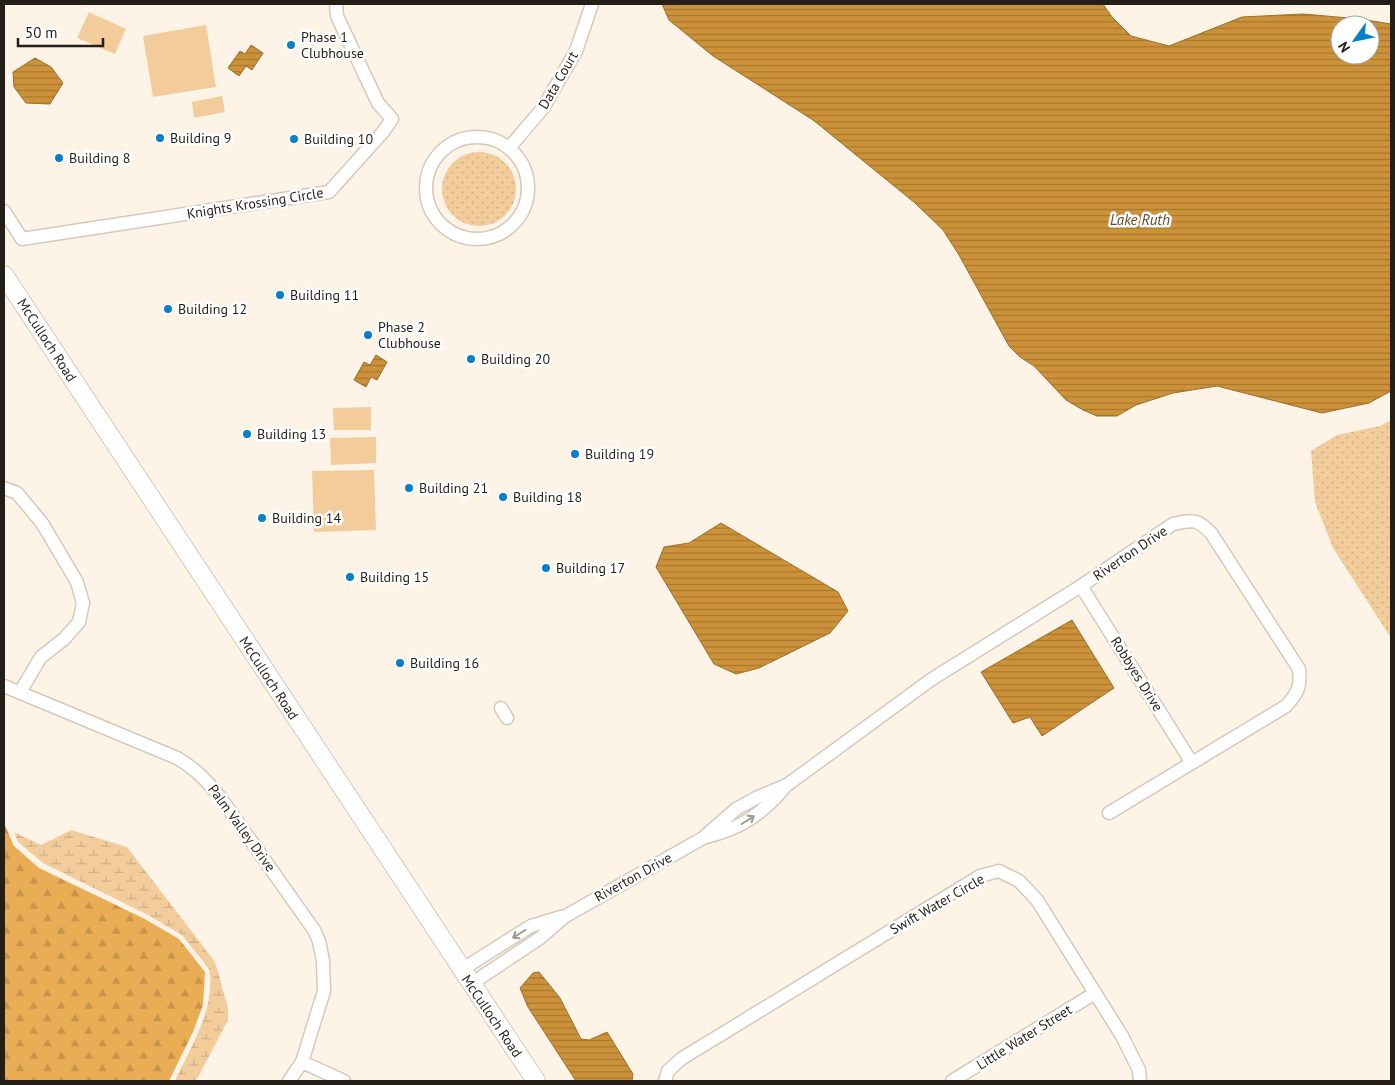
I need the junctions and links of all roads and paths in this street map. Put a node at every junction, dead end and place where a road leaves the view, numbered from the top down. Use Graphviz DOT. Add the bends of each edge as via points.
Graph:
graph roads {
  1 [pos="336,4"];
  2 [pos="592,4"];
  3 [pos="509,148"];
  4 [pos="4,211"];
  5 [pos="4,275"];
  6 [pos="4,488"];
  7 [pos="1081,586"];
  8 [pos="4,686"];
  9 [pos="20,692"];
  10 [pos="1192,763"];
  11 [pos="1109,813"];
  12 [pos="466,977"];
  13 [pos="1095,993"];
  14 [pos="302,1062"];
  15 [pos="289,1081"];
  16 [pos="344,1081"];
  17 [pos="536,1081"];
  18 [pos="665,1081"];
  19 [pos="952,1081"];
  20 [pos="1140,1081"];
  1 -- 4 [label="street, Knights Krossing Circle" via="337,16 378,103 392,119 329,192 22,239"];
  2 -- 3 [label="street, Data Court" via="576,50 542,108"];
  3 -- 3 [label="street" via="493,139 475,136 458,140 439,153 431,164 426,181 426,199 433,216 448,230 463,238 481,239 498,235 513,224 523,210 528,193 526,175 519,159"];
  5 -- 12 [label="street, McCulloch Road"];
  6 -- 9 [label="street" via="16,493 42,523 77,582 83,603 79,622 41,657"];
  7 -- 10 [label="street, Robbyes Drive"];
  7 -- 10 [label="street, Riverton Drive" via="1173,524 1189,521 1202,524 1212,533 1298,668 1301,683 1286,706"];
  7 -- 12 [label="street, Riverton Drive" via="932,679 787,785 768,807 746,822 703,838 564,917 540,938"];
  8 -- 9 [label="street, Palm Valley Drive"];
  9 -- 14 [label="street, Palm Valley Drive" via="176,758 193,767 220,797 319,941 324,991"];
  10 -- 11 [label="street, Riverton Drive"];
  12 -- 17 [label="street, McCulloch Road"];
  13 -- 18 [label="street, Swift Water Circle" via="1037,900 1018,882 999,871 980,876 681,1059 668,1071"];
  13 -- 19 [label="street, Little Water Street"];
  13 -- 20 [label="street, Swift Water Circle" via="1122,1036 1139,1070"];
  14 -- 15 [label="street, Palm Valley Drive"];
  14 -- 16 [label="street"];
}
